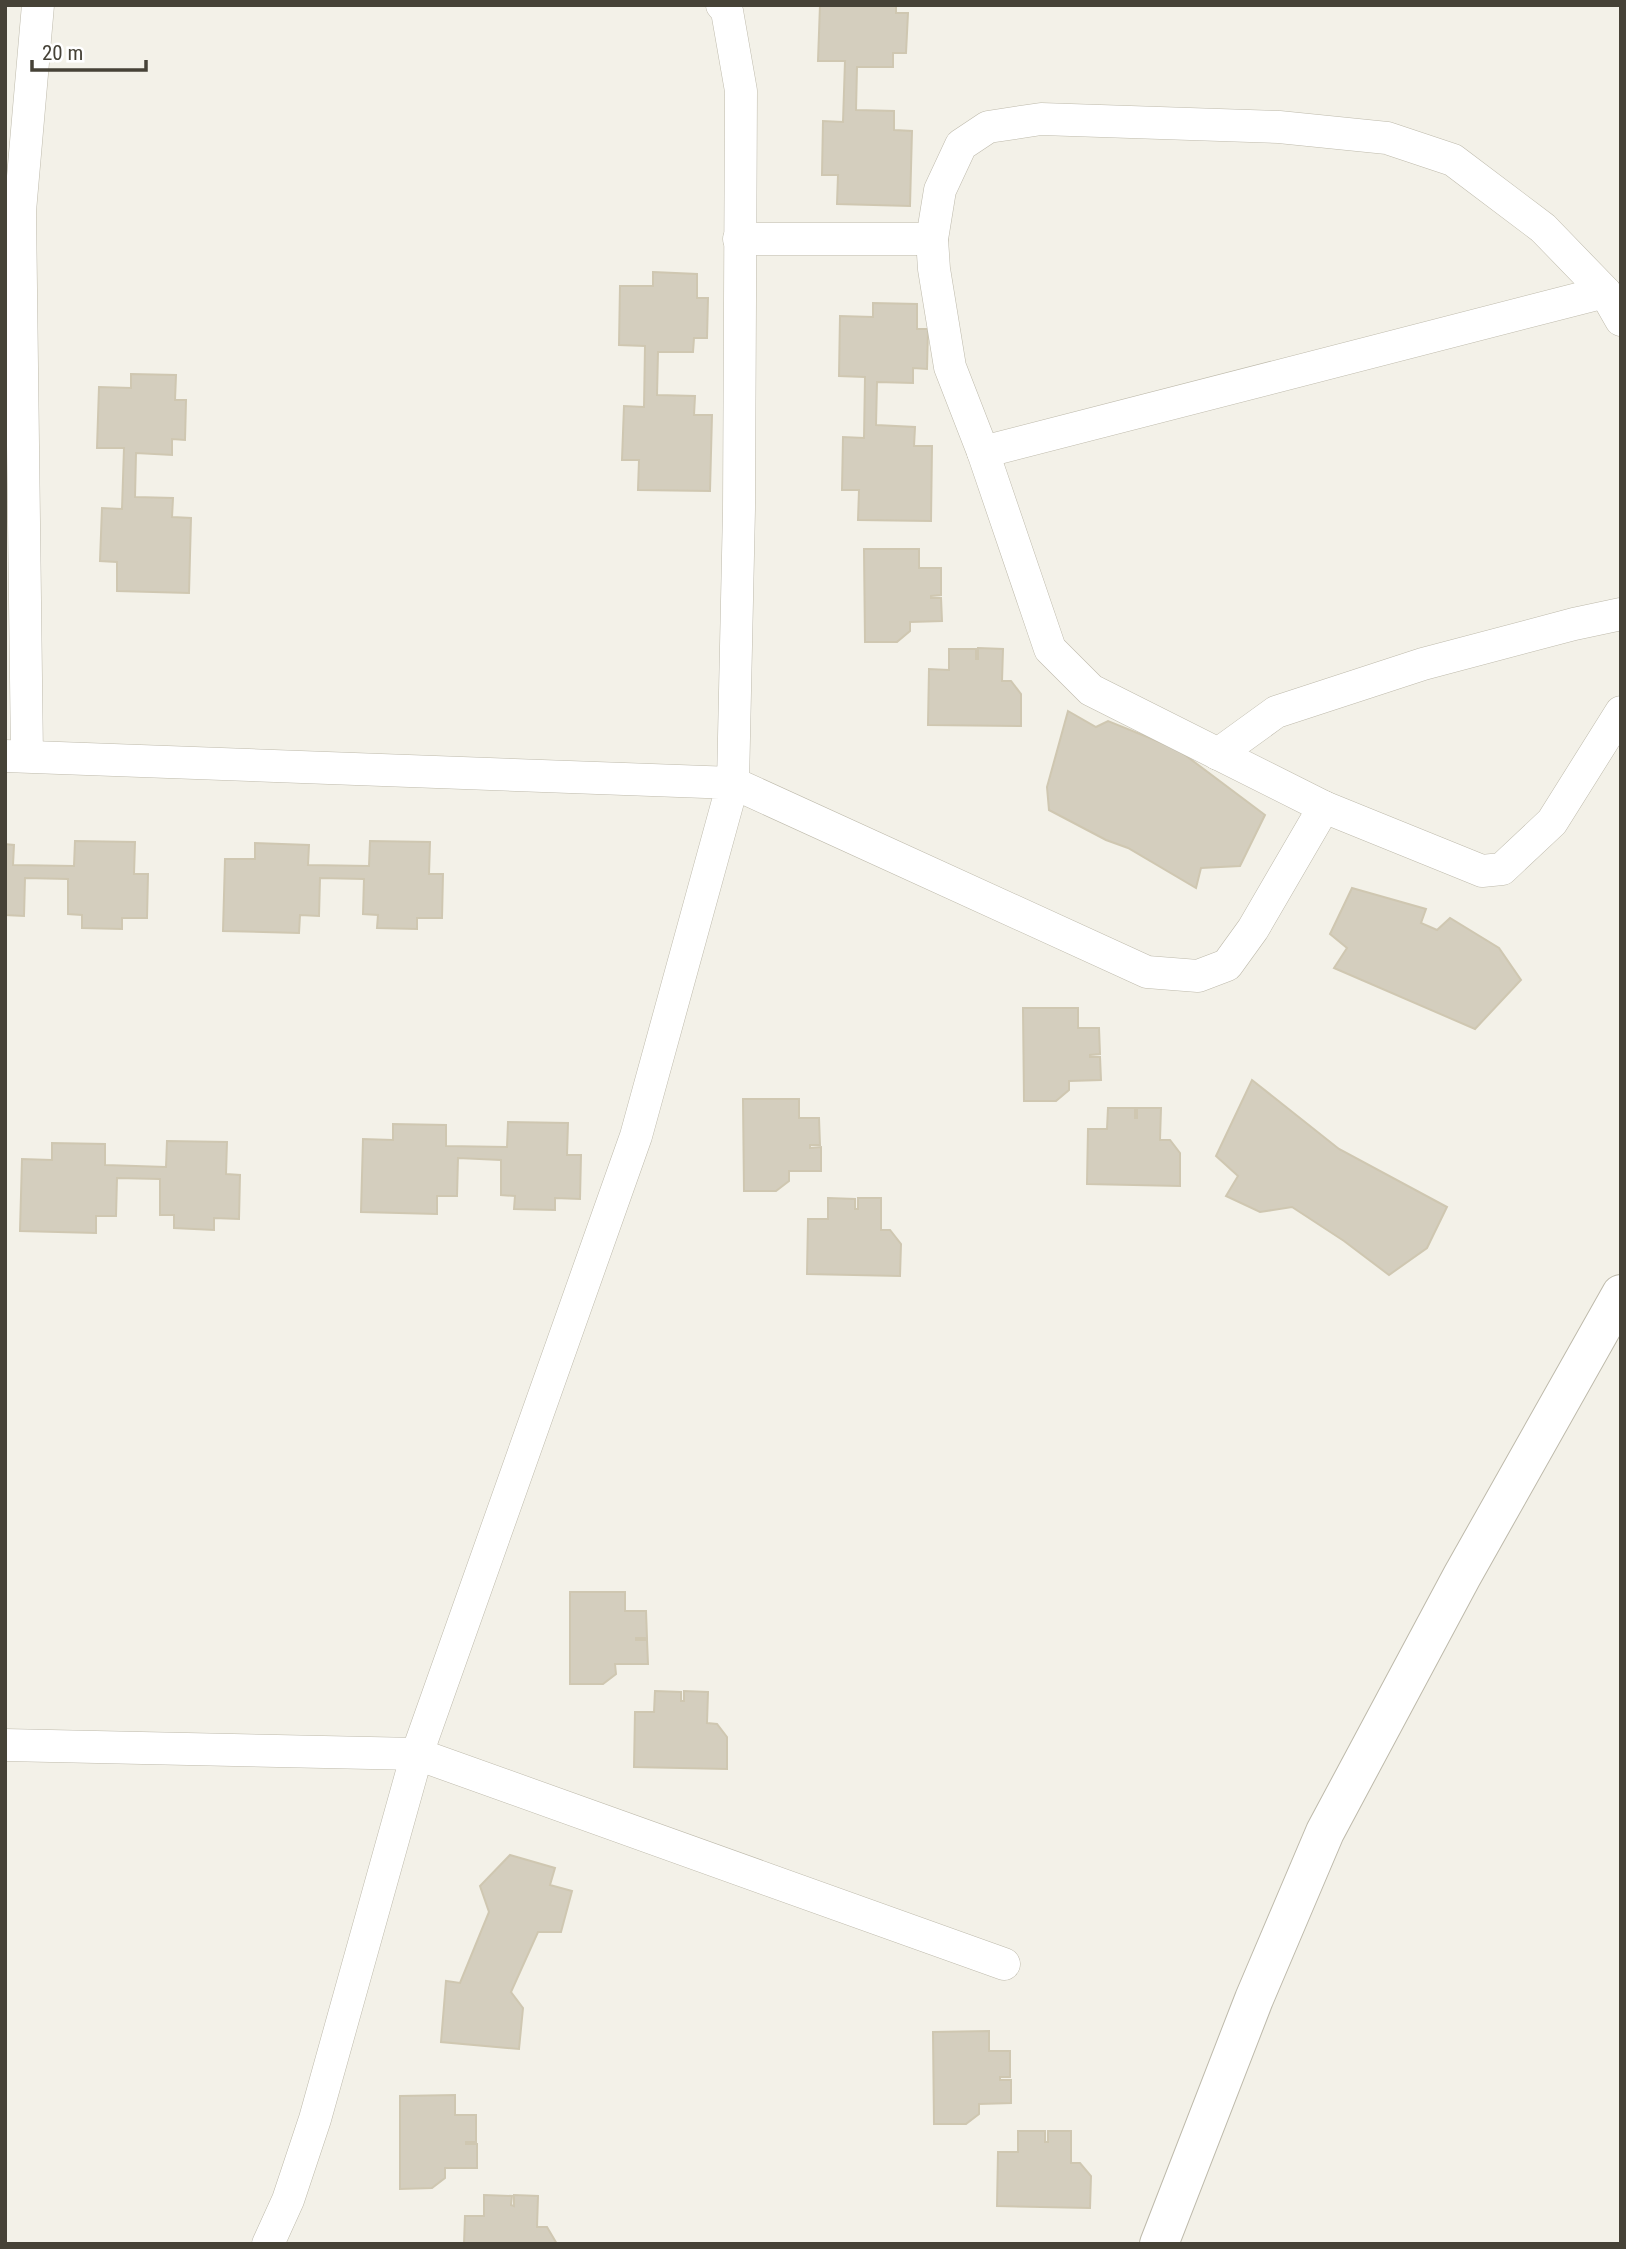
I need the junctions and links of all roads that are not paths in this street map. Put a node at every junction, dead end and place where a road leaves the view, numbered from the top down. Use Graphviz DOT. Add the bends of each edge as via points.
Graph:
graph roads {
  1 [pos="38,5"];
  2 [pos="722,5"];
  3 [pos="739,239"];
  4 [pos="932,239"];
  5 [pos="1605,292"];
  6 [pos="1621,320"];
  7 [pos="983,452"];
  8 [pos="1621,614"];
  9 [pos="1621,712"];
  10 [pos="1218,754"];
  11 [pos="16,756"];
  12 [pos="733,783"];
  13 [pos="1324,807"];
  14 [pos="1621,1294"];
  15 [pos="5,1745"];
  16 [pos="417,1754"];
  17 [pos="1004,1964"];
  18 [pos="268,2244"];
  19 [pos="1159,2244"];
  1 -- 11 [label="street" via="20,211"];
  2 -- 3 [label="street" via="727,11 741,91"];
  3 -- 4 [label="street"];
  3 -- 12 [label="street"];
  4 -- 5 [label="street" via="940,190 961,145 988,127 1041,119 1279,127 1387,138 1453,160 1543,228"];
  4 -- 7 [label="street" via="950,367"];
  5 -- 6 [label="street"];
  5 -- 7 [label="street"];
  7 -- 10 [label="street" via="1050,649 1091,690"];
  8 -- 10 [label="street" via="1423,664 1276,712"];
  9 -- 13 [label="street" via="1552,822 1502,869 1482,871"];
  10 -- 13 [label="street"];
  11 -- 12 [label="street"];
  12 -- 13 [label="street" via="1147,972 1198,976 1227,965"];
  12 -- 16 [label="street" via="636,1136"];
  14 -- 19 [label="street" via="1325,1832"];
  15 -- 16 [label="street"];
  16 -- 17 [label="street"];
  16 -- 18 [label="street" via="315,2119"];
}
